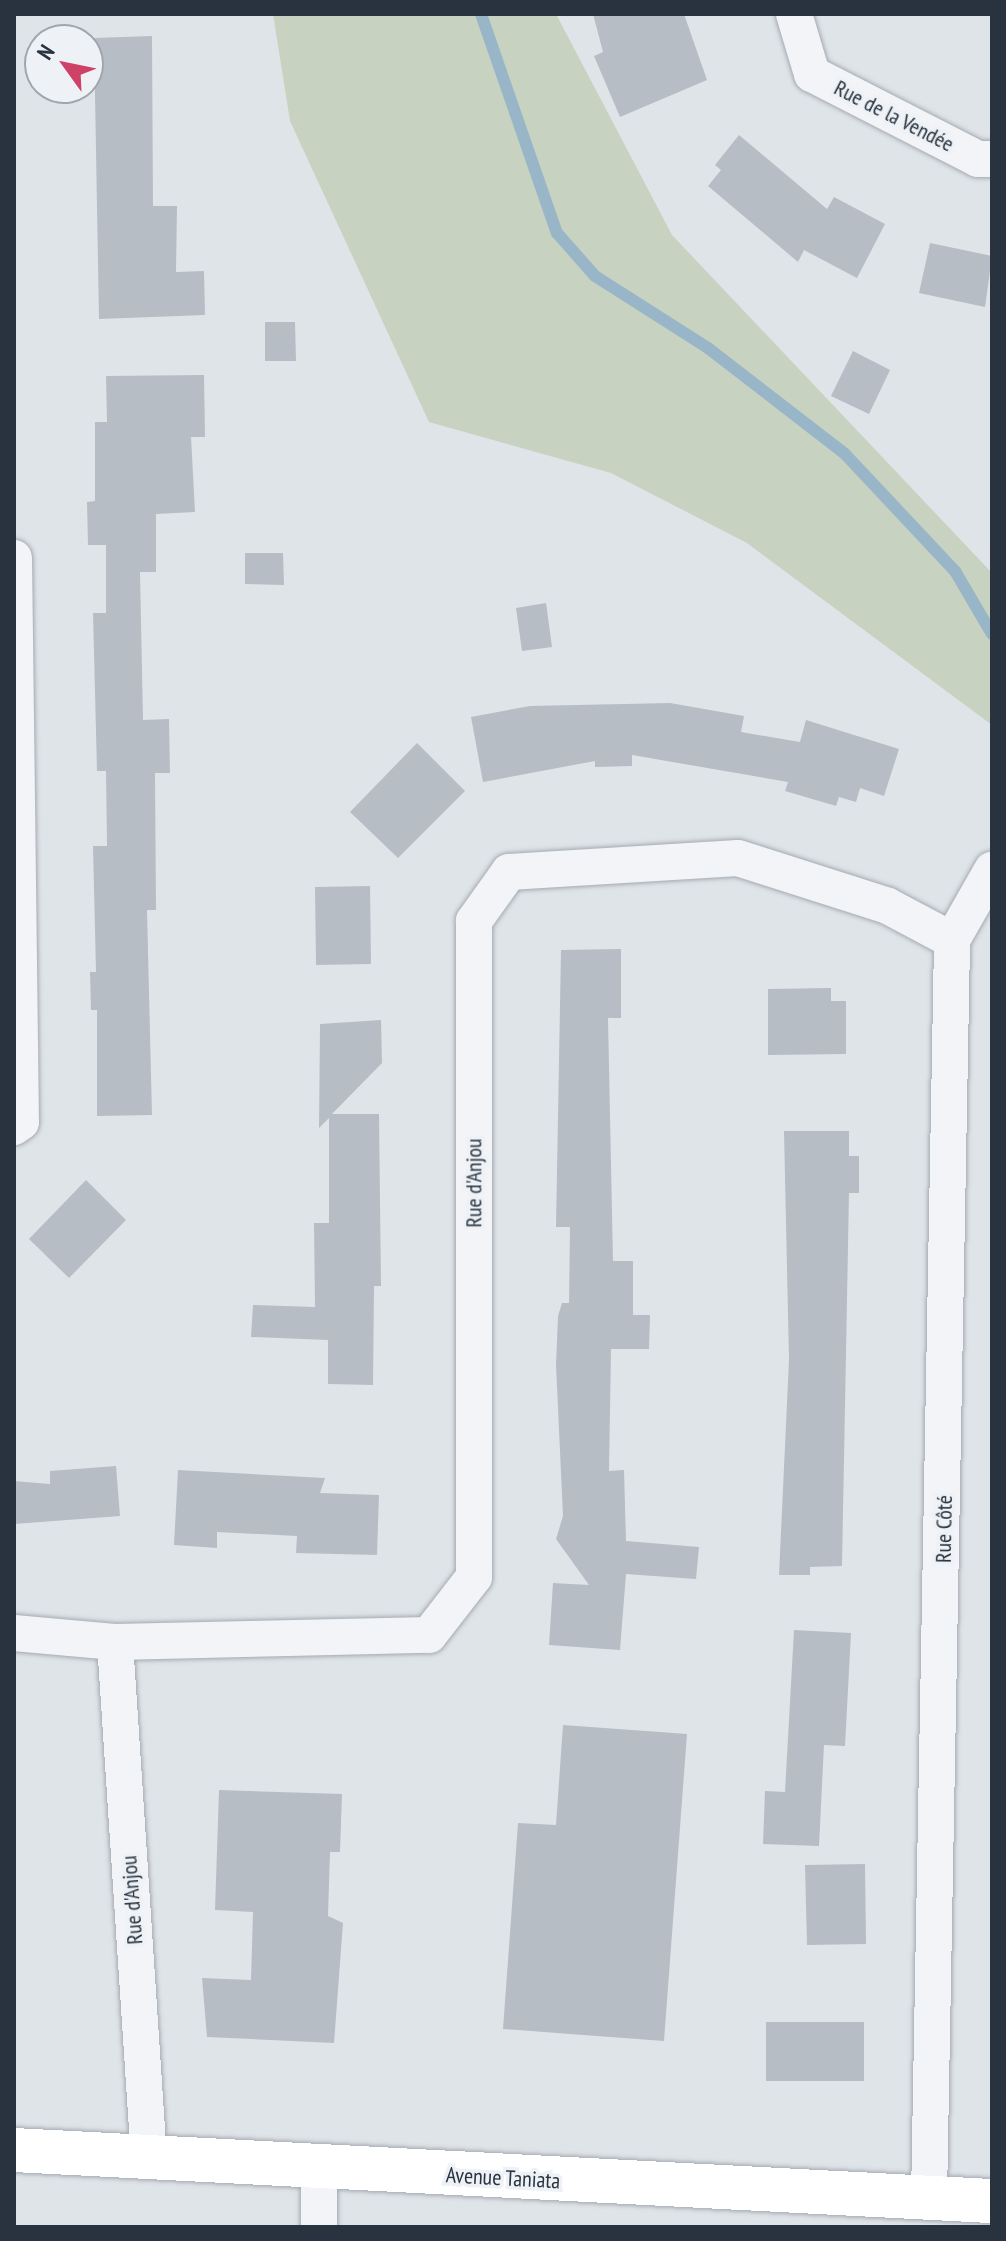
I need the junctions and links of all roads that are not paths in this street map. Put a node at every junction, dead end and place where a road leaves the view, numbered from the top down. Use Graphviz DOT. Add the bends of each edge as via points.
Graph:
graph roads {
  1 [pos="794,14"];
  2 [pos="992,159"];
  3 [pos="14,558"];
  4 [pos="992,870"];
  5 [pos="952,940"];
  6 [pos="14,1127"];
  7 [pos="14,1633"];
  8 [pos="115,1642"];
  9 [pos="14,2150"];
  10 [pos="149,2159"];
  11 [pos="319,2169"];
  12 [pos="929,2198"];
  13 [pos="992,2201"];
  14 [pos="319,2227"];
  1 -- 2 [label="street, Rue de la Vendée" via="812,74 978,159"];
  3 -- 6 [label="street" via="21,1122"];
  4 -- 5 [label="street, Rue Côté"];
  5 -- 8 [label="street, Rue d'Anjou" via="888,906 738,858 509,872 474,921 474,1577 429,1635"];
  5 -- 12 [label="street, Rue Côté"];
  7 -- 8 [label="street, Rue d'Anjou"];
  8 -- 10 [label="street, Rue d'Anjou"];
  9 -- 10 [label="main road, Avenue Taniata"];
  10 -- 11 [label="main road, Avenue Taniata"];
  11 -- 12 [label="main road, Avenue Taniata"];
  11 -- 14 [label="street"];
  12 -- 13 [label="main road, Avenue Taniata"];
}
